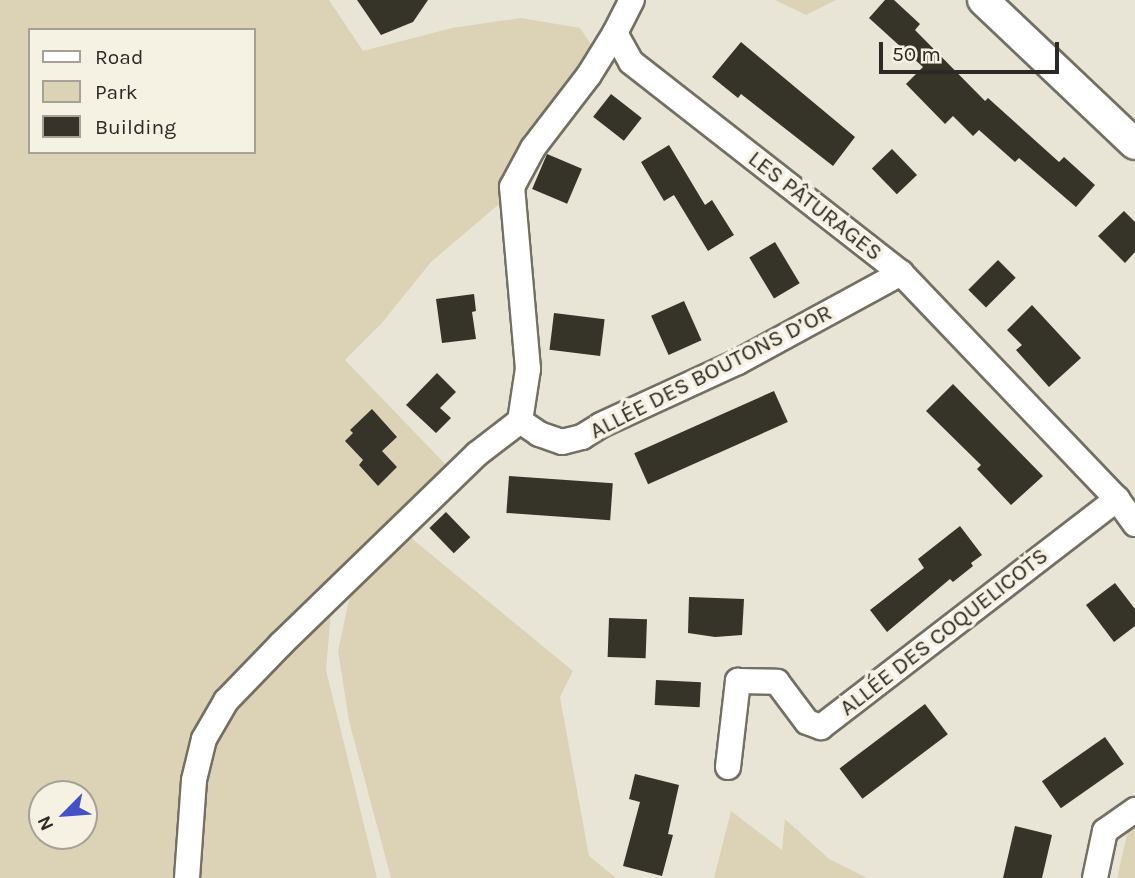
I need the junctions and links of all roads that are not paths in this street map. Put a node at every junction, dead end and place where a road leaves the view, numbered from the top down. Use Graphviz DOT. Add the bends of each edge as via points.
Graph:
graph roads {
  1 [pos="632,0"];
  2 [pos="983,0"];
  3 [pos="615,33"];
  4 [pos="1135,144"];
  5 [pos="901,273"];
  6 [pos="520,421"];
  7 [pos="1117,499"];
  8 [pos="1135,524"];
  9 [pos="728,767"];
  10 [pos="1135,810"];
  11 [pos="187,878"];
  12 [pos="1095,878"];
  1 -- 3 [label="street"];
  2 -- 4 [label="street"];
  3 -- 5 [label="street, LES PÂTURAGES" via="631,62"];
  3 -- 6 [label="street" via="533,148 512,187 528,369"];
  5 -- 6 [label="street, ALLÉE DES BOUTONS D’OR" via="738,362 582,438 562,442"];
  5 -- 7 [label="street, LES PÂTURAGES"];
  6 -- 11 [label="street" via="477,454 226,701 204,739 194,780"];
  7 -- 8 [label="street, LES PÂTURAGES"];
  7 -- 9 [label="street, ALLÉE DES COQUELICOTS" via="821,727 807,722 777,682 738,681"];
  10 -- 12 [label="street" via="1105,831"];
}
